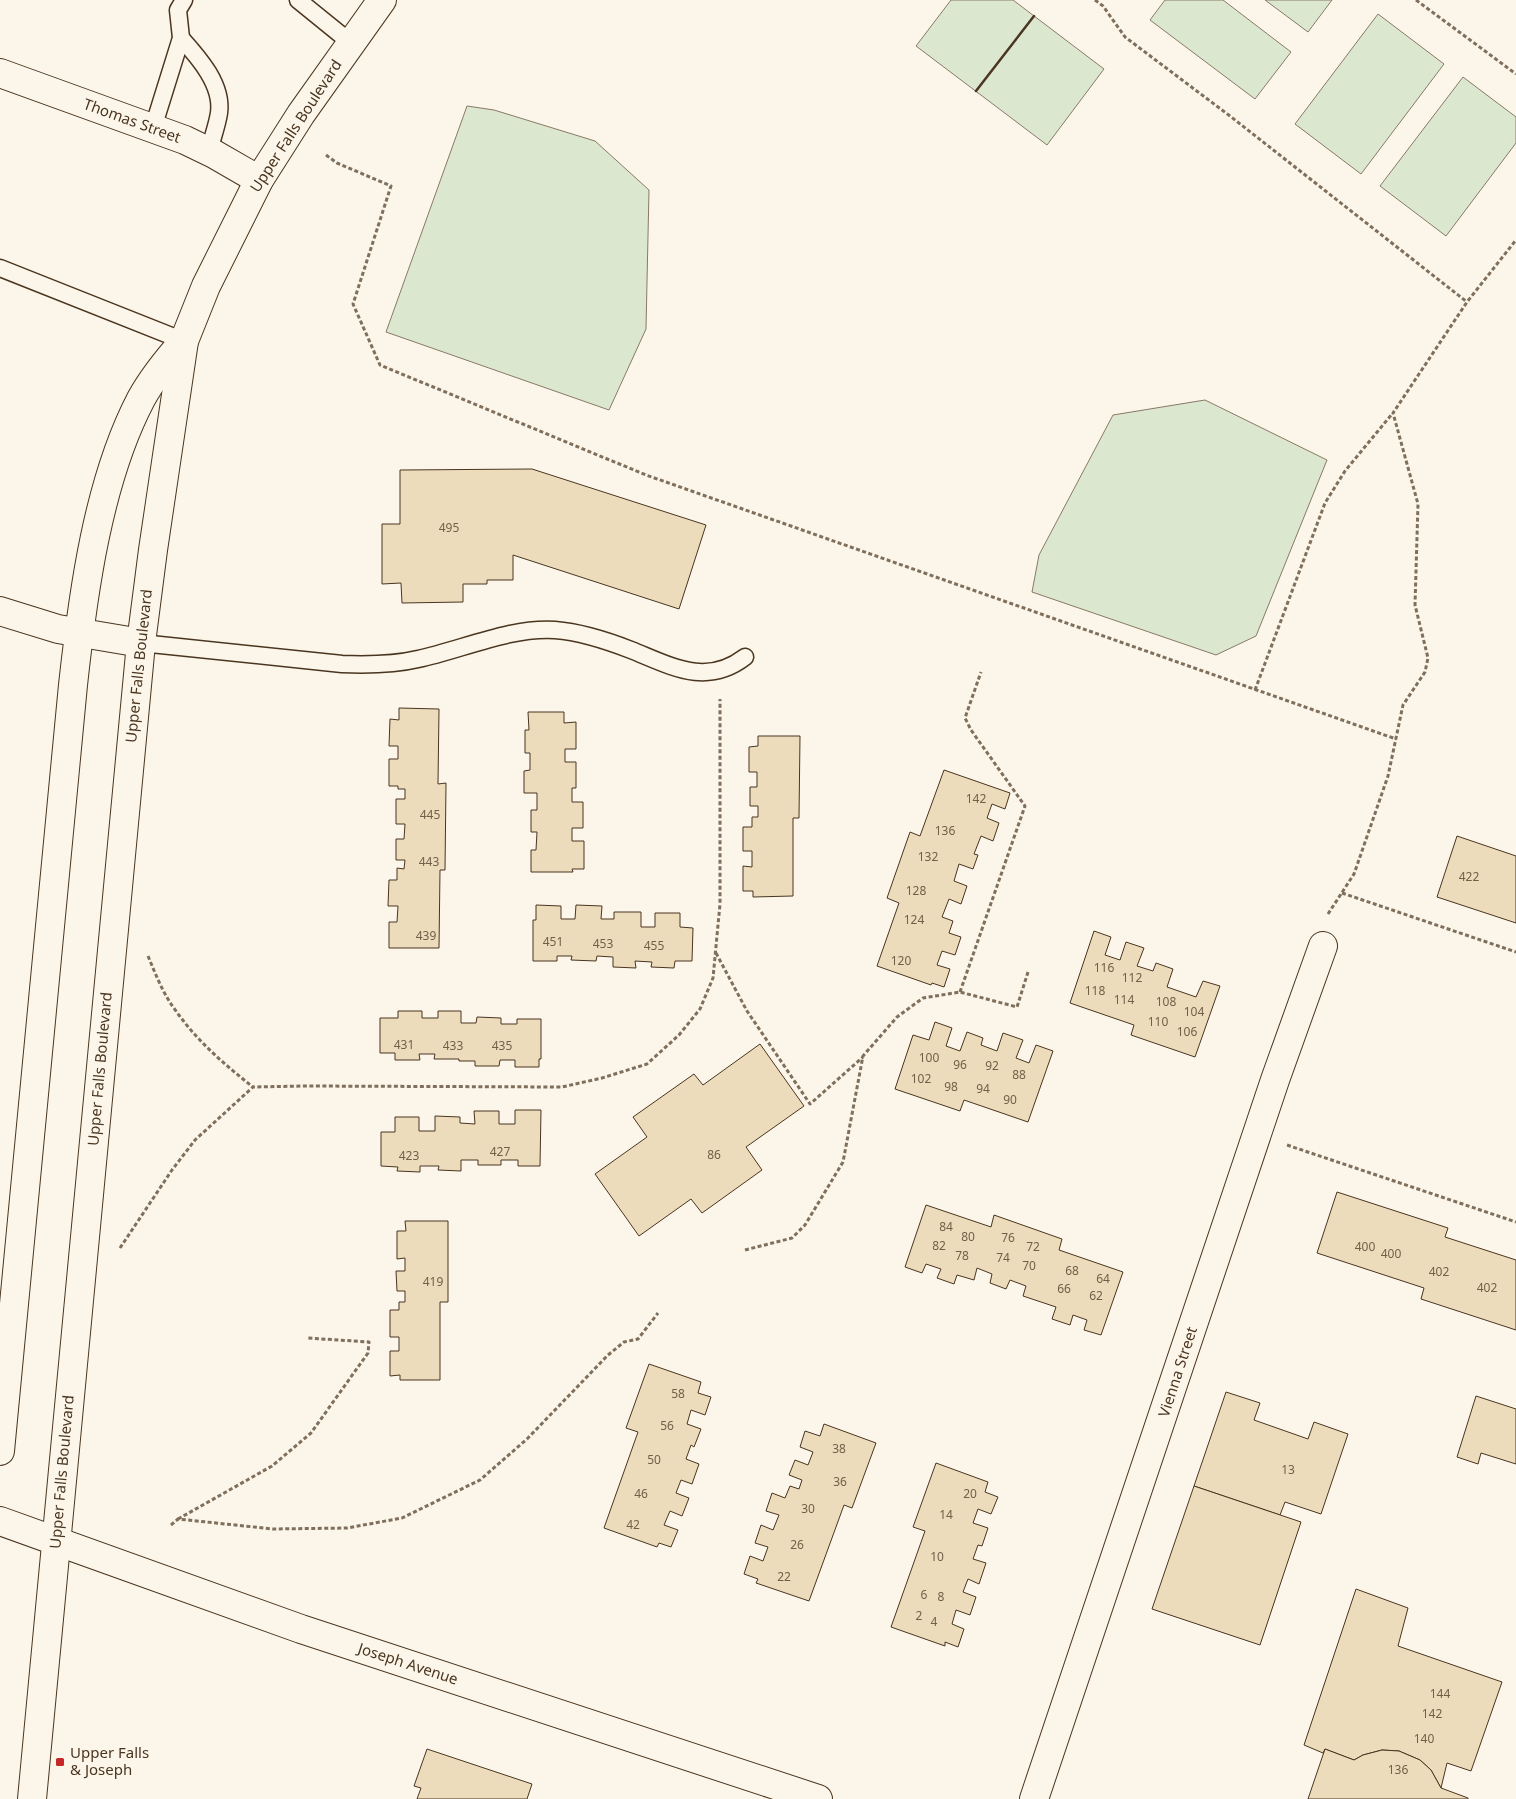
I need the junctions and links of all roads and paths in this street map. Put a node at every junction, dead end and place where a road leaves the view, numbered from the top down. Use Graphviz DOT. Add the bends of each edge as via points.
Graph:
graph roads {
  1 [pos="184,0"];
  2 [pos="298,0"];
  3 [pos="382,0"];
  4 [pos="1095,0"];
  5 [pos="1416,0"];
  6 [pos="182,38"];
  7 [pos="351,43"];
  8 [pos="0,73"];
  9 [pos="1516,74"];
  10 [pos="152,128"];
  11 [pos="209,152"];
  12 [pos="326,155"];
  13 [pos="259,180"];
  14 [pos="1516,240"];
  15 [pos="0,268"];
  16 [pos="1467,302"];
  17 [pos="184,341"];
  18 [pos="1393,414"];
  19 [pos="0,611"];
  20 [pos="79,634"];
  21 [pos="141,643"];
  22 [pos="745,657"];
  23 [pos="720,670"];
  24 [pos="981,672"];
  25 [pos="1255,690"];
  26 [pos="1396,739"];
  27 [pos="1342,893"];
  28 [pos="1327,915"];
  29 [pos="1323,946"];
  30 [pos="716,952"];
  31 [pos="1516,952"];
  32 [pos="148,956"];
  33 [pos="1028,972"];
  34 [pos="960,992"];
  35 [pos="863,1056"];
  36 [pos="253,1087"];
  37 [pos="1257,1135"];
  38 [pos="1516,1222"];
  39 [pos="120,1248"];
  40 [pos="745,1250"];
  41 [pos="658,1313"];
  42 [pos="307,1338"];
  43 [pos="0,1451"];
  44 [pos="178,1519"];
  45 [pos="0,1522"];
  46 [pos="172,1525"];
  47 [pos="56,1541"];
  48 [pos="32,1799"];
  49 [pos="818,1799"];
  50 [pos="1034,1799"];
  1 -- 6 [label="lane" via="178,10"];
  2 -- 7 [label="lane"];
  3 -- 7 [label="main road, Upper Falls Boulevard"];
  4 -- 16 [label="path" via="1125,37"];
  5 -- 9 [label="path"];
  6 -- 10 [label="lane"];
  6 -- 11 [label="lane" via="199,58 217,89 219,112"];
  7 -- 13 [label="main road, Upper Falls Boulevard" via="300,114"];
  8 -- 10 [label="main road, Thomas Street"];
  10 -- 11 [label="main road, Thomas Street"];
  11 -- 13 [label="main road, Thomas Street"];
  12 -- 25 [label="path" via="391,186 353,304 380,364 646,475"];
  13 -- 17 [label="main road, Upper Falls Boulevard" via="210,279"];
  14 -- 16 [label="path"];
  15 -- 17 [label="lane"];
  16 -- 18 [label="path"];
  17 -- 20 [label="main road, Upper Falls Boulevard" via="154,377 122,441 98,530"];
  17 -- 21 [label="main road, Upper Falls Boulevard"];
  18 -- 25 [label="path" via="1344,471 1324,502"];
  18 -- 26 [label="path" via="1418,504 1415,605 1428,658 1425,672 1403,705"];
  19 -- 20 [label="main road"];
  20 -- 21 [label="main road"];
  20 -- 43 [label="main road, Upper Falls Boulevard"];
  21 -- 23 [label="lane" via="370,666 418,659 522,633 554,630 604,642 683,671"];
  21 -- 47 [label="main road, Upper Falls Boulevard"];
  22 -- 23 [label="lane"];
  23 -- 30 [label="path" via="720,904"];
  24 -- 34 [label="path" via="966,718 971,730 1025,806"];
  25 -- 26 [label="path"];
  26 -- 27 [label="path" via="1388,776 1358,865"];
  27 -- 28 [label="path"];
  27 -- 31 [label="path"];
  29 -- 37 [label="main road, Vienna Street"];
  30 -- 35 [label="path" via="748,1011 810,1104"];
  30 -- 36 [label="path" via="713,978 700,1009 678,1035 647,1064 602,1078 562,1087"];
  32 -- 36 [label="path" via="175,1011 228,1068"];
  33 -- 34 [label="path" via="1017,1007"];
  34 -- 35 [label="path" via="923,998 897,1017"];
  35 -- 40 [label="path" via="843,1162 805,1224 792,1238"];
  36 -- 39 [label="path" via="195,1140"];
  37 -- 38 [label="path"];
  37 -- 50 [label="main road, Vienna Street"];
  41 -- 44 [label="path" via="638,1339 624,1342 608,1355 527,1439 480,1480 402,1518 347,1528 282,1529"];
  42 -- 44 [label="path" via="369,1342 368,1353 311,1433 272,1466"];
  44 -- 46 [label="path"];
  45 -- 47 [label="main road, Joseph Avenue"];
  47 -- 48 [label="main road, Upper Falls Boulevard"];
  47 -- 49 [label="main road, Joseph Avenue" via="301,1629"];
}
